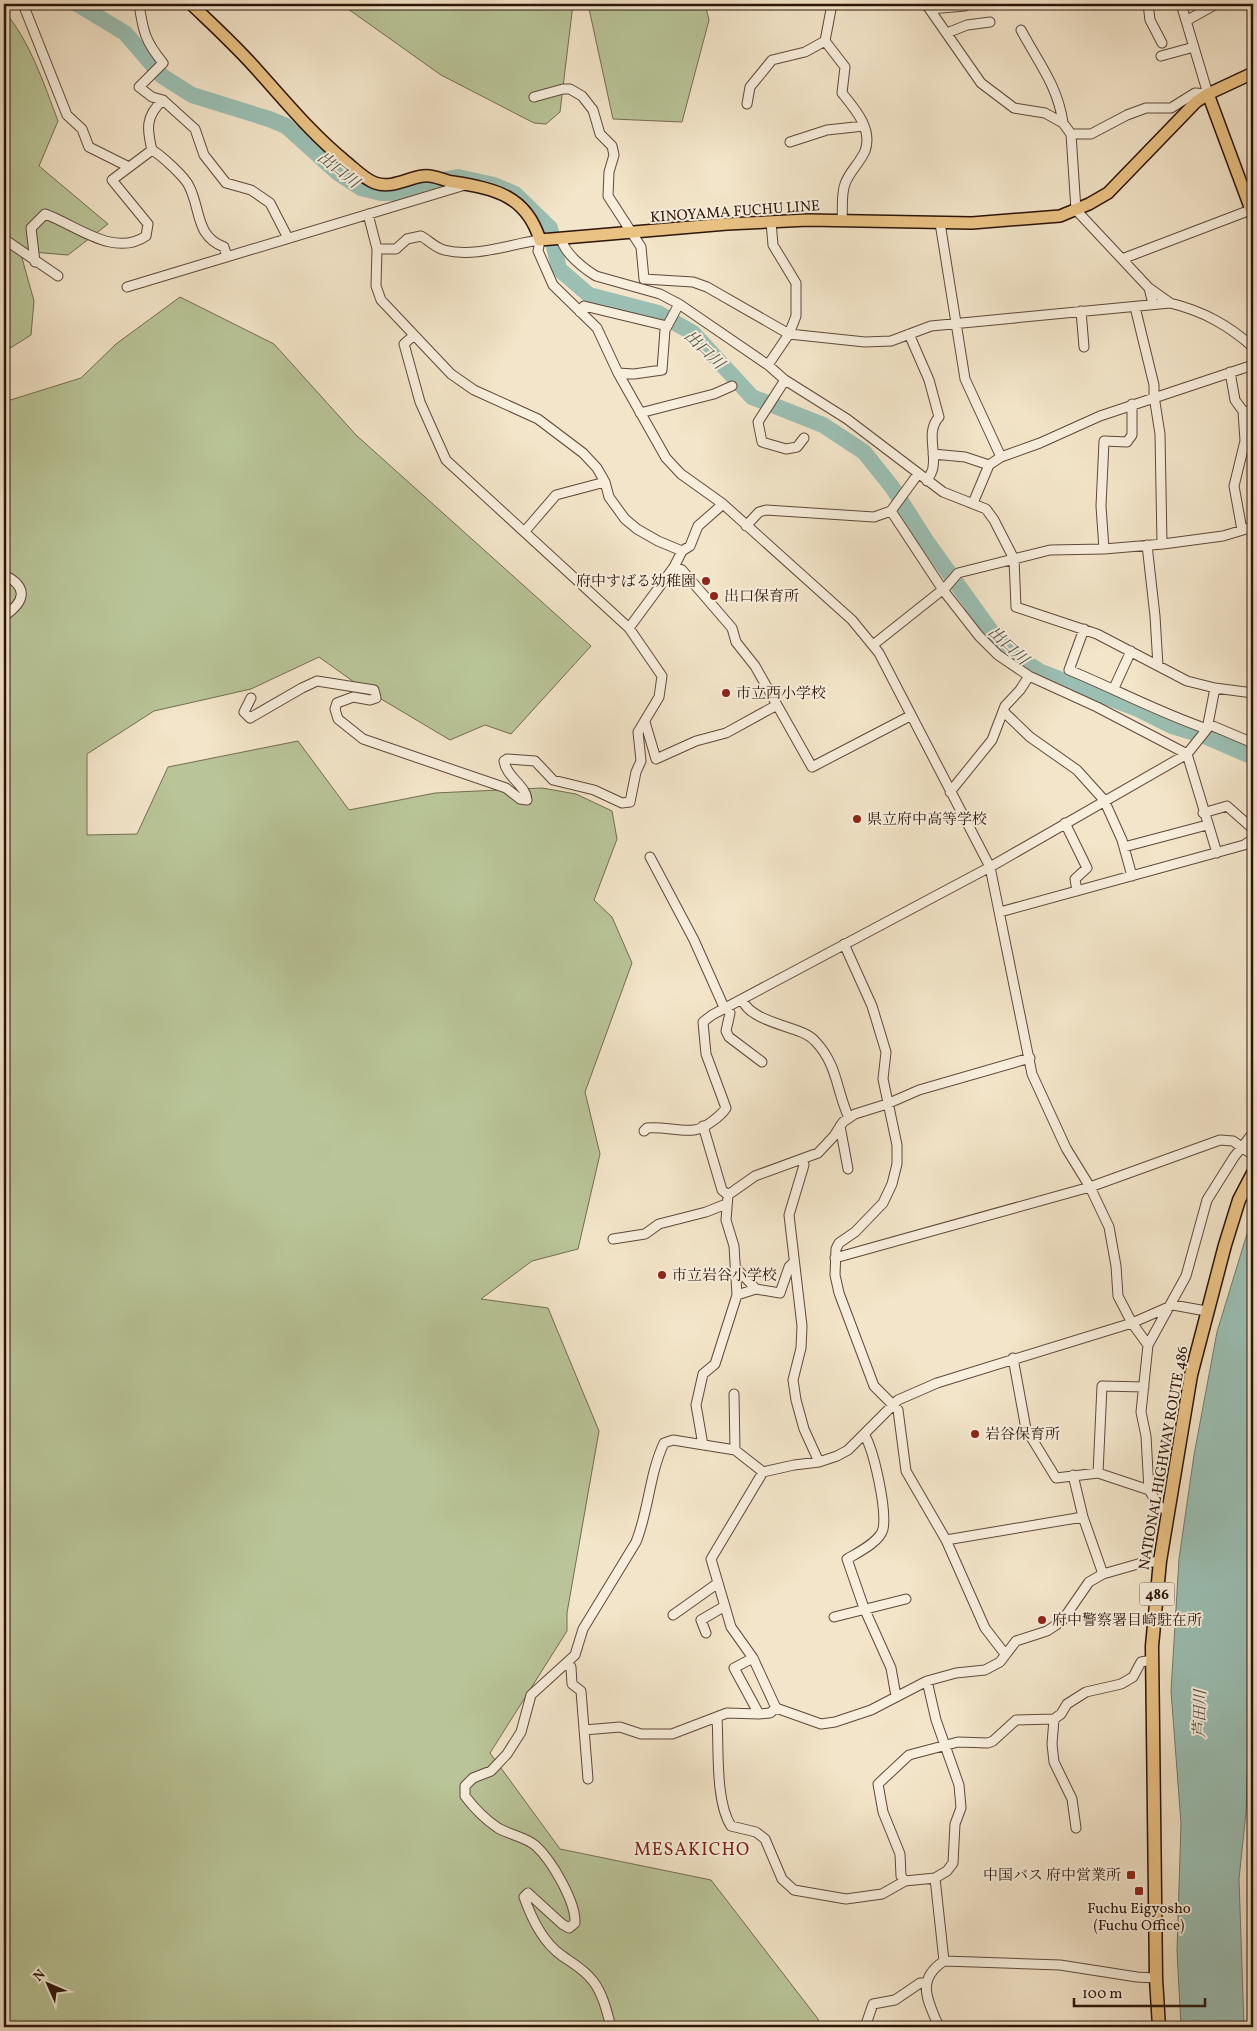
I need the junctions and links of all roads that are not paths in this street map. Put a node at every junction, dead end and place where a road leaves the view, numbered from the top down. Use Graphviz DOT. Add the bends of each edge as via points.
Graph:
graph roads {
  1 [pos="23,4"];
  2 [pos="139,4"];
  3 [pos="191,4"];
  4 [pos="832,4"];
  5 [pos="1148,4"];
  6 [pos="1181,4"];
  7 [pos="1216,4"];
  8 [pos="965,6"];
  9 [pos="928,7"];
  10 [pos="1186,21"];
  11 [pos="990,22"];
  12 [pos="1021,30"];
  13 [pos="947,33"];
  14 [pos="825,41"];
  15 [pos="1162,43"];
  16 [pos="1194,47"];
  17 [pos="1161,56"];
  18 [pos="1253,73"];
  19 [pos="1208,94"];
  20 [pos="534,97"];
  21 [pos="163,100"];
  22 [pos="747,104"];
  23 [pos="1062,124"];
  24 [pos="864,126"];
  25 [pos="1071,134"];
  26 [pos="790,142"];
  27 [pos="152,150"];
  28 [pos="129,167"];
  29 [pos="467,184"];
  30 [pos="1076,210"];
  31 [pos="1253,211"];
  32 [pos="368,214"];
  33 [pos="842,219"];
  34 [pos="771,222"];
  35 [pos="940,223"];
  36 [pos="630,233"];
  37 [pos="288,238"];
  38 [pos="561,238"];
  39 [pos="4,239"];
  40 [pos="542,240"];
  41 [pos="378,250"];
  42 [pos="227,257"];
  43 [pos="1122,259"];
  44 [pos="35,262"];
  45 [pos="58,276"];
  46 [pos="127,287"];
  47 [pos="1149,288"];
  48 [pos="1170,303"];
  49 [pos="1153,304"];
  50 [pos="677,307"];
  51 [pos="1134,307"];
  52 [pos="1081,310"];
  53 [pos="580,312"];
  54 [pos="957,324"];
  55 [pos="667,326"];
  56 [pos="414,334"];
  57 [pos="789,334"];
  58 [pos="909,334"];
  59 [pos="1253,346"];
  60 [pos="1084,347"];
  61 [pos="768,365"];
  62 [pos="1253,365"];
  63 [pos="618,372"];
  64 [pos="1230,372"];
  65 [pos="785,380"];
  66 [pos="732,386"];
  67 [pos="1154,396"];
  68 [pos="1132,404"];
  69 [pos="1243,411"];
  70 [pos="1253,412"];
  71 [pos="640,413"];
  72 [pos="804,438"];
  73 [pos="933,454"];
  74 [pos="1001,457"];
  75 [pos="989,465"];
  76 [pos="918,474"];
  77 [pos="927,481"];
  78 [pos="605,482"];
  79 [pos="973,502"];
  80 [pos="723,504"];
  81 [pos="891,511"];
  82 [pos="746,526"];
  83 [pos="1253,527"];
  84 [pos="1242,530"];
  85 [pos="525,531"];
  86 [pos="1162,544"];
  87 [pos="1147,545"];
  88 [pos="1104,549"];
  89 [pos="682,550"];
  90 [pos="1014,559"];
  91 [pos="674,567"];
  92 [pos="4,575"];
  93 [pos="944,588"];
  94 [pos="4,616"];
  95 [pos="629,628"];
  96 [pos="1084,629"];
  97 [pos="873,645"];
  98 [pos="1131,651"];
  99 [pos="1158,666"];
  100 [pos="1029,676"];
  101 [pos="1114,688"];
  102 [pos="1214,688"];
  103 [pos="1253,693"];
  104 [pos="251,698"];
  105 [pos="777,705"];
  106 [pos="1003,711"];
  107 [pos="910,716"];
  108 [pos="645,722"];
  109 [pos="1208,727"];
  110 [pos="1253,743"];
  111 [pos="1187,754"];
  112 [pos="656,759"];
  113 [pos="641,761"];
  114 [pos="950,792"];
  115 [pos="1104,800"];
  116 [pos="1203,813"];
  117 [pos="1065,823"];
  118 [pos="1207,825"];
  119 [pos="1253,829"];
  120 [pos="1253,839"];
  121 [pos="1124,847"];
  122 [pos="1217,853"];
  123 [pos="650,858"];
  124 [pos="990,867"];
  125 [pos="1132,876"];
  126 [pos="1078,891"];
  127 [pos="1000,912"];
  128 [pos="844,944"];
  129 [pos="742,1000"];
  130 [pos="727,1008"];
  131 [pos="1030,1058"];
  132 [pos="762,1062"];
  133 [pos="887,1104"];
  134 [pos="849,1118"];
  135 [pos="703,1126"];
  136 [pos="840,1126"];
  137 [pos="644,1131"];
  138 [pos="1253,1132"];
  139 [pos="1242,1146"];
  140 [pos="1253,1155"];
  141 [pos="803,1160"];
  142 [pos="848,1169"];
  143 [pos="1253,1173"];
  144 [pos="1090,1188"];
  145 [pos="727,1200"];
  146 [pos="613,1238"];
  147 [pos="835,1258"];
  148 [pos="793,1264"];
  149 [pos="736,1268"];
  150 [pos="756,1289"];
  151 [pos="738,1295"];
  152 [pos="1168,1307"];
  153 [pos="1206,1311"];
  154 [pos="1132,1323"];
  155 [pos="1148,1346"];
  156 [pos="1013,1358"];
  157 [pos="1144,1387"];
  158 [pos="734,1394"];
  159 [pos="894,1403"];
  160 [pos="864,1434"];
  161 [pos="703,1445"];
  162 [pos="735,1450"];
  163 [pos="819,1462"];
  164 [pos="763,1472"];
  165 [pos="1098,1473"];
  166 [pos="1073,1475"];
  167 [pos="1149,1490"];
  168 [pos="1167,1510"];
  169 [pos="1083,1518"];
  170 [pos="946,1540"];
  171 [pos="1160,1561"];
  172 [pos="1103,1574"];
  173 [pos="718,1583"];
  174 [pos="906,1599"];
  175 [pos="725,1606"];
  176 [pos="864,1608"];
  177 [pos="673,1615"];
  178 [pos="834,1617"];
  179 [pos="706,1633"];
  180 [pos="1005,1654"];
  181 [pos="753,1658"];
  182 [pos="1152,1660"];
  183 [pos="566,1665"];
  184 [pos="927,1681"];
  185 [pos="896,1696"];
  186 [pos="776,1708"];
  187 [pos="758,1714"];
  188 [pos="717,1718"];
  189 [pos="1054,1719"];
  190 [pos="584,1730"];
  191 [pos="945,1746"];
  192 [pos="588,1779"];
  193 [pos="1076,1828"];
  194 [pos="935,1878"];
  195 [pos="905,1881"];
  196 [pos="944,1961"];
  197 [pos="1156,1978"];
  198 [pos="925,1983"];
  199 [pos="611,2027"];
  200 [pos="865,2027"];
  201 [pos="939,2027"];
  202 [pos="1159,2027"];
  1 -- 28 [label="street" via="67,116 82,129 89,147"];
  2 -- 21 [label="street" via="143,33 149,46 164,63 139,87 152,97"];
  3 -- 29 [label="main road" via="251,64 317,138 356,170 376,183 396,184 432,176"];
  4 -- 14 [label="street"];
  5 -- 15 [label="street" via="1150,20"];
  6 -- 10 [label="street"];
  7 -- 10 [label="street"];
  8 -- 9 [label="street"];
  9 -- 13 [label="street"];
  10 -- 16 [label="street"];
  11 -- 13 [label="street" via="967,25"];
  12 -- 23 [label="street" via="1047,72 1060,103"];
  13 -- 23 [label="street" via="981,83 1014,108 1044,113"];
  14 -- 22 [label="street" via="805,52 772,60 750,86"];
  14 -- 24 [label="street" via="845,67 842,93"];
  16 -- 17 [label="street"];
  16 -- 19 [label="street"];
  18 -- 19 [label="main road, KINOYAMA FUCHU LINE"];
  19 -- 25 [label="street" via="1194,93 1171,108 1146,108 1091,134"];
  19 -- 30 [label="main road, KINOYAMA FUCHU LINE" via="1196,102 1108,193"];
  19 -- 31 [label="main road"];
  20 -- 36 [label="street" via="570,89 582,96 593,110 600,134 612,146 614,155 608,196 620,211"];
  21 -- 27 [label="street" via="156,106 147,130"];
  21 -- 37 [label="street" via="195,129 204,155 226,182 251,190 270,203"];
  23 -- 25 [label="street"];
  24 -- 26 [label="street" via="827,130"];
  24 -- 33 [label="street" via="867,136 865,150 845,184"];
  25 -- 30 [label="street"];
  27 -- 28 [label="street"];
  27 -- 42 [label="street" via="189,184 206,236 213,244 224,247"];
  28 -- 44 [label="street" via="112,180 148,224 146,236 132,244 108,242 45,214 31,228"];
  29 -- 32 [label="street"];
  29 -- 40 [label="main road" via="492,189 511,199 525,210"];
  30 -- 35 [label="main road, KINOYAMA FUCHU LINE" via="1060,216 1029,219"];
  30 -- 43 [label="street"];
  31 -- 43 [label="street"];
  32 -- 37 [label="street"];
  32 -- 41 [label="street"];
  33 -- 34 [label="main road, KINOYAMA FUCHU LINE"];
  33 -- 35 [label="main road, KINOYAMA FUCHU LINE"];
  34 -- 36 [label="main road, KINOYAMA FUCHU LINE"];
  34 -- 57 [label="street" via="773,245 796,283 796,316"];
  35 -- 54 [label="street"];
  36 -- 38 [label="main road, KINOYAMA FUCHU LINE"];
  36 -- 57 [label="street" via="642,248 644,279 693,282 707,287"];
  37 -- 42 [label="street"];
  38 -- 40 [label="main road, KINOYAMA FUCHU LINE"];
  38 -- 50 [label="street" via="562,245 596,276 660,294"];
  39 -- 44 [label="street"];
  40 -- 41 [label="street" via="494,250 454,251 443,250 421,236 407,239 396,249"];
  40 -- 53 [label="street" via="538,251 553,285"];
  41 -- 56 [label="street" via="376,286 381,300"];
  42 -- 46 [label="street"];
  43 -- 47 [label="street"];
  44 -- 45 [label="street"];
  47 -- 48 [label="street"];
  47 -- 49 [label="street"];
  48 -- 49 [label="street"];
  48 -- 59 [label="street" via="1218,320"];
  49 -- 51 [label="street"];
  50 -- 55 [label="street"];
  50 -- 61 [label="street"];
  51 -- 52 [label="street"];
  51 -- 67 [label="street"];
  52 -- 54 [label="street"];
  52 -- 60 [label="street"];
  53 -- 55 [label="street" via="584,306"];
  53 -- 63 [label="street" via="597,328"];
  54 -- 58 [label="street" via="932,326"];
  54 -- 74 [label="street" via="965,379"];
  55 -- 63 [label="street" via="662,370 634,374"];
  56 -- 78 [label="street" via="451,374 474,390 538,418 560,433 597,468"];
  56 -- 85 [label="street" via="404,344 420,402 446,460"];
  57 -- 58 [label="street" via="865,342 891,341"];
  57 -- 61 [label="street"];
  58 -- 73 [label="street" via="929,380 939,417 935,421 931,443"];
  61 -- 65 [label="street"];
  62 -- 64 [label="street"];
  63 -- 71 [label="street"];
  64 -- 67 [label="street"];
  64 -- 69 [label="street" via="1235,400"];
  65 -- 72 [label="street" via="758,422 762,442 786,449 797,447"];
  65 -- 76 [label="street" via="847,418"];
  66 -- 71 [label="street" via="714,394"];
  67 -- 68 [label="street"];
  67 -- 86 [label="street" via="1160,434"];
  68 -- 74 [label="street"];
  68 -- 88 [label="street" via="1132,435 1127,442 1104,440 1101,506"];
  69 -- 70 [label="street"];
  69 -- 84 [label="street" via="1245,441 1234,486"];
  71 -- 80 [label="street" via="666,458 681,474"];
  73 -- 75 [label="street" via="965,457"];
  73 -- 77 [label="street" via="934,467"];
  74 -- 75 [label="street"];
  75 -- 79 [label="street"];
  76 -- 77 [label="street"];
  76 -- 81 [label="street"];
  77 -- 79 [label="street" via="943,492"];
  78 -- 85 [label="street" via="556,495"];
  78 -- 89 [label="street" via="609,497 625,519 658,542"];
  79 -- 90 [label="street" via="986,509 994,520"];
  80 -- 82 [label="street"];
  80 -- 89 [label="street" via="698,526 690,546"];
  81 -- 82 [label="street" via="874,517 766,510 759,512"];
  81 -- 93 [label="street"];
  82 -- 97 [label="street" via="852,620"];
  83 -- 84 [label="street"];
  84 -- 86 [label="street" via="1223,536"];
  85 -- 95 [label="street"];
  86 -- 87 [label="street"];
  87 -- 88 [label="street"];
  87 -- 99 [label="street"];
  88 -- 90 [label="street" via="1050,550"];
  89 -- 91 [label="street"];
  90 -- 93 [label="street" via="958,573"];
  90 -- 96 [label="street" via="1016,607"];
  91 -- 95 [label="street"];
  91 -- 105 [label="street" via="682,570 732,628 736,642 755,666"];
  92 -- 94 [label="street" via="22,589 20,602"];
  93 -- 97 [label="street"];
  93 -- 100 [label="street" via="979,636 998,655"];
  95 -- 108 [label="street" via="662,676 659,698"];
  96 -- 98 [label="street"];
  96 -- 101 [label="street" via="1069,670"];
  97 -- 107 [label="street"];
  98 -- 99 [label="street"];
  98 -- 101 [label="street"];
  99 -- 102 [label="street" via="1187,681"];
  100 -- 106 [label="street"];
  100 -- 111 [label="street" via="1097,706"];
  101 -- 109 [label="street" via="1178,720"];
  102 -- 103 [label="street"];
  102 -- 109 [label="street"];
  104 -- 113 [label="street" via="244,712 250,718 317,681 374,690 376,698 353,697 337,703 338,719 363,739 506,788 520,799 527,800 526,794 505,768 507,758 535,761 554,780 594,790 622,803 630,802"];
  105 -- 107 [label="street" via="812,767"];
  105 -- 112 [label="street" via="726,733 696,741"];
  106 -- 114 [label="street" via="992,740"];
  106 -- 115 [label="street" via="1030,737 1077,770"];
  107 -- 114 [label="street"];
  108 -- 112 [label="street"];
  108 -- 113 [label="street" via="638,732"];
  109 -- 110 [label="street"];
  109 -- 111 [label="street"];
  111 -- 115 [label="street"];
  111 -- 116 [label="street"];
  112 -- 113 [label="street"];
  114 -- 124 [label="street"];
  115 -- 117 [label="street"];
  115 -- 121 [label="street"];
  116 -- 118 [label="street"];
  116 -- 119 [label="street" via="1227,806"];
  117 -- 124 [label="street"];
  117 -- 126 [label="street" via="1087,868 1076,879"];
  118 -- 121 [label="street"];
  118 -- 122 [label="street"];
  120 -- 122 [label="street"];
  121 -- 125 [label="street"];
  122 -- 125 [label="street"];
  123 -- 130 [label="street" via="694,940 722,1005"];
  124 -- 127 [label="street"];
  124 -- 128 [label="street"];
  125 -- 126 [label="street"];
  126 -- 127 [label="street"];
  127 -- 131 [label="street"];
  128 -- 129 [label="street"];
  128 -- 133 [label="street" via="872,1006 886,1052 882,1079"];
  129 -- 130 [label="street"];
  129 -- 134 [label="street" via="756,1015 814,1039 832,1063"];
  130 -- 132 [label="street" via="730,1013 726,1031 729,1037"];
  130 -- 135 [label="street" via="703,1022 706,1054 726,1108 721,1117"];
  131 -- 133 [label="street" via="919,1090"];
  131 -- 144 [label="street" via="1032,1074 1066,1148"];
  133 -- 134 [label="street"];
  133 -- 147 [label="street" via="897,1144 892,1184 883,1203 867,1221 839,1243"];
  134 -- 136 [label="street"];
  135 -- 137 [label="street" via="695,1130 660,1126"];
  135 -- 145 [label="street"];
  136 -- 141 [label="street" via="818,1153"];
  136 -- 142 [label="street"];
  138 -- 139 [label="street"];
  139 -- 140 [label="street"];
  139 -- 144 [label="street" via="1220,1140"];
  139 -- 152 [label="street" via="1208,1200 1186,1276"];
  141 -- 145 [label="street" via="755,1176"];
  141 -- 148 [label="street" via="789,1215"];
  143 -- 153 [label="highway, NATIONAL HIGHWAY ROUTE 486 / 486" via="1239,1200"];
  144 -- 147 [label="street"];
  144 -- 154 [label="street" via="1109,1227 1118,1296"];
  145 -- 146 [label="street" via="706,1212 659,1224 645,1234"];
  145 -- 149 [label="street" via="726,1220 734,1246"];
  147 -- 159 [label="street" via="839,1293 874,1386"];
  148 -- 150 [label="street" via="780,1293"];
  148 -- 163 [label="street" via="802,1326 794,1380 796,1400 804,1429"];
  149 -- 150 [label="street"];
  149 -- 151 [label="street"];
  150 -- 151 [label="street"];
  151 -- 161 [label="street" via="715,1364 703,1374 701,1382 696,1405"];
  152 -- 153 [label="street" via="1173,1305"];
  152 -- 154 [label="street"];
  152 -- 155 [label="street"];
  153 -- 168 [label="highway, NATIONAL HIGHWAY ROUTE 486 / 486"];
  154 -- 155 [label="street"];
  154 -- 156 [label="street"];
  155 -- 157 [label="street"];
  156 -- 159 [label="street" via="937,1383"];
  156 -- 166 [label="street" via="1026,1429 1056,1478"];
  157 -- 165 [label="street" via="1102,1386"];
  157 -- 167 [label="street" via="1142,1412"];
  158 -- 162 [label="street"];
  159 -- 160 [label="street"];
  159 -- 170 [label="street" via="898,1410 906,1471"];
  160 -- 163 [label="street" via="848,1450"];
  160 -- 176 [label="street" via="869,1442 881,1493 883,1530 847,1559"];
  161 -- 162 [label="street"];
  161 -- 183 [label="street" via="673,1440 664,1443 656,1460 636,1542 583,1629 575,1655"];
  162 -- 164 [label="street"];
  163 -- 164 [label="street"];
  164 -- 173 [label="street" via="711,1559"];
  165 -- 166 [label="street"];
  165 -- 167 [label="street"];
  166 -- 169 [label="street"];
  167 -- 168 [label="street" via="1159,1506"];
  168 -- 171 [label="highway, NATIONAL HIGHWAY ROUTE 486 / 486"];
  169 -- 170 [label="street"];
  169 -- 172 [label="street"];
  170 -- 180 [label="street" via="985,1628"];
  171 -- 172 [label="street"];
  171 -- 182 [label="highway, NATIONAL HIGHWAY ROUTE 486 / 486"];
  172 -- 180 [label="street" via="1089,1582 1062,1621 1047,1631 1016,1641"];
  173 -- 175 [label="street"];
  173 -- 177 [label="street"];
  174 -- 176 [label="street"];
  175 -- 179 [label="street" via="701,1620"];
  175 -- 181 [label="street" via="731,1628"];
  176 -- 178 [label="street"];
  176 -- 185 [label="street" via="892,1668"];
  180 -- 184 [label="street" via="1000,1662 985,1670"];
  181 -- 186 [label="street"];
  181 -- 187 [label="street" via="734,1668"];
  182 -- 189 [label="street" via="1141,1662 1133,1677 1121,1684 1086,1692 1067,1704"];
  182 -- 197 [label="highway, NATIONAL HIGHWAY ROUTE 486 / 486"];
  183 -- 190 [label="street" via="571,1667 572,1684 581,1691"];
  183 -- 199 [label="street" via="531,1696 521,1732 507,1754 491,1771 473,1778 465,1786 465,1796 498,1827 535,1845 548,1860 567,1894 574,1923 569,1928 562,1924 528,1893 524,1897 528,1911 547,1941 594,1982 605,2004"];
  184 -- 185 [label="street"];
  184 -- 191 [label="street"];
  185 -- 186 [label="street" via="870,1710 821,1724"];
  186 -- 187 [label="street" via="770,1713"];
  187 -- 188 [label="street" via="727,1713"];
  188 -- 190 [label="street" via="672,1734 641,1734 620,1727"];
  188 -- 195 [label="street" via="726,1817 731,1826 756,1832 765,1839 782,1879 794,1890 846,1899 882,1894"];
  189 -- 191 [label="street" via="1016,1720 994,1741 958,1742"];
  189 -- 193 [label="street" via="1054,1762 1072,1799"];
  190 -- 192 [label="street"];
  191 -- 194 [label="street" via="959,1785 961,1808 955,1824 953,1863 948,1871"];
  191 -- 195 [label="street" via="908,1756 878,1784 883,1812 900,1854 901,1876"];
  194 -- 195 [label="street"];
  194 -- 196 [label="street"];
  196 -- 197 [label="street" via="1060,1965"];
  196 -- 198 [label="street" via="928,1975"];
  197 -- 202 [label="highway, NATIONAL HIGHWAY ROUTE 486 / 486"];
  198 -- 200 [label="street" via="895,2000 873,2004"];
  198 -- 201 [label="street"];
}
